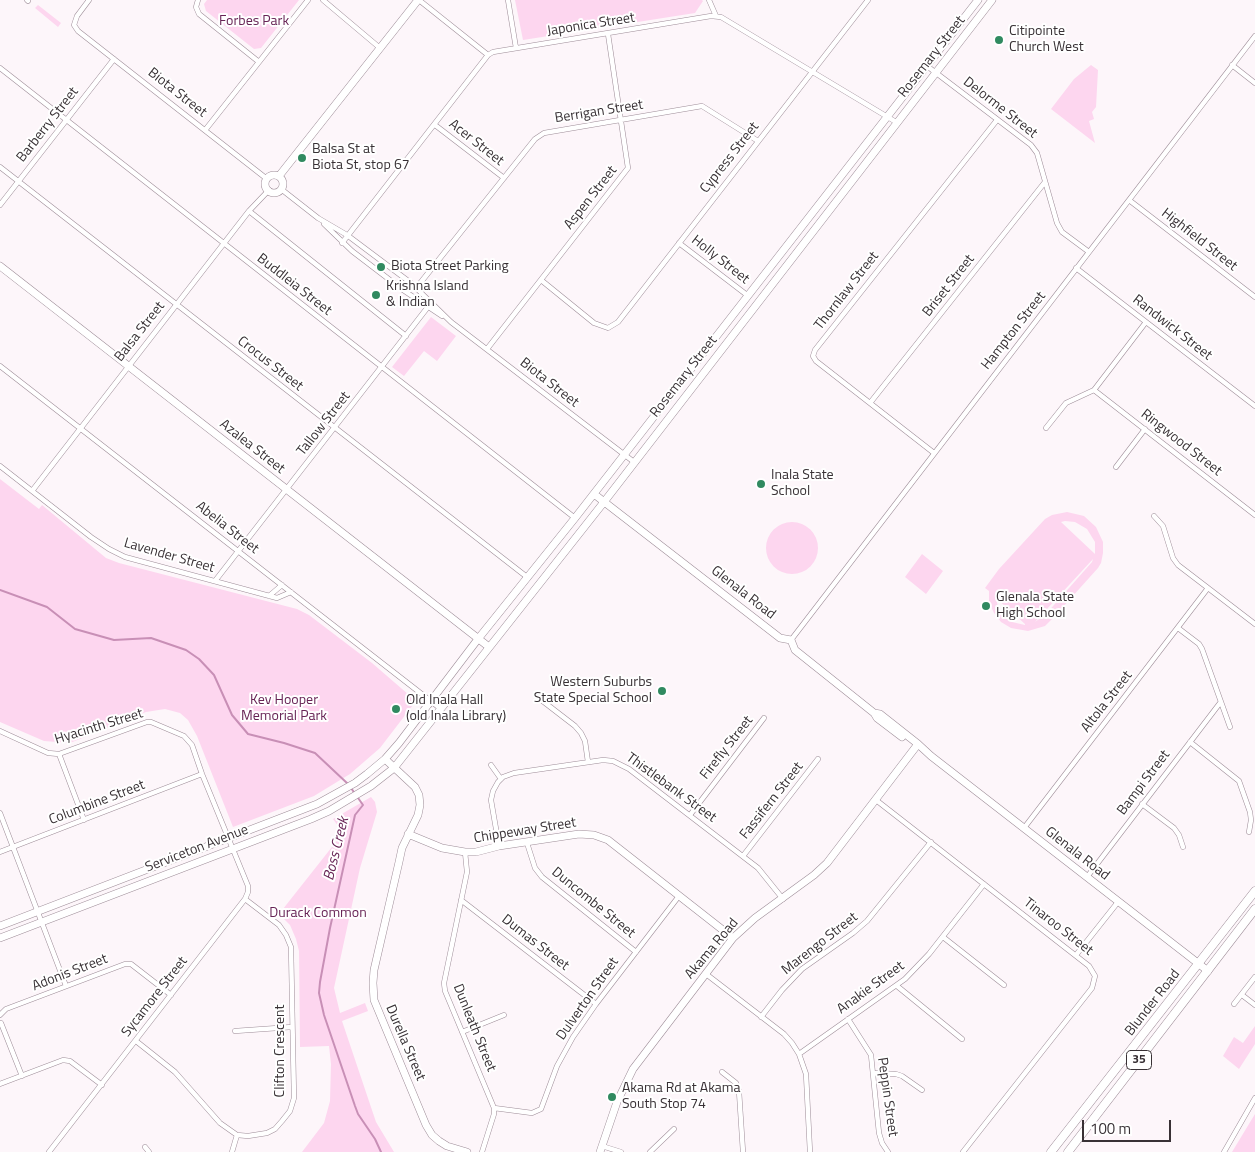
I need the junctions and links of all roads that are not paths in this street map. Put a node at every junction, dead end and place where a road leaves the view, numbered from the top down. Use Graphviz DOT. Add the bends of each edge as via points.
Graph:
graph roads {
  1 [pos="89,0"];
  2 [pos="198,0"];
  3 [pos="308,0"];
  4 [pos="323,0"];
  5 [pos="419,0"];
  6 [pos="508,0"];
  7 [pos="709,0"];
  8 [pos="992,0"];
  9 [pos="866,1"];
  10 [pos="975,1"];
  11 [pos="716,16"];
  12 [pos="608,34"];
  13 [pos="1255,36"];
  14 [pos="380,48"];
  15 [pos="516,48"];
  16 [pos="488,55"];
  17 [pos="114,59"];
  18 [pos="258,62"];
  19 [pos="1232,65"];
  20 [pos="926,66"];
  21 [pos="0,68"];
  22 [pos="812,72"];
  23 [pos="935,73"];
  24 [pos="1255,83"];
  25 [pos="887,116"];
  26 [pos="67,120"];
  27 [pos="620,120"];
  28 [pos="997,120"];
  29 [pos="896,122"];
  30 [pos="434,125"];
  31 [pos="206,130"];
  32 [pos="758,141"];
  33 [pos="0,167"];
  34 [pos="279,176"];
  35 [pos="504,178"];
  36 [pos="267,179"];
  37 [pos="18,182"];
  38 [pos="1045,182"];
  39 [pos="281,189"];
  40 [pos="269,190"];
  41 [pos="1129,200"];
  42 [pos="0,206"];
  43 [pos="249,211"];
  44 [pos="318,218"];
  45 [pos="347,235"];
  46 [pos="342,243"];
  47 [pos="679,243"];
  48 [pos="224,244"];
  49 [pos="1089,252"];
  50 [pos="0,266"];
  51 [pos="1076,268"];
  52 [pos="541,280"];
  53 [pos="417,288"];
  54 [pos="747,296"];
  55 [pos="1255,297"];
  56 [pos="177,305"];
  57 [pos="430,305"];
  58 [pos="1146,322"];
  59 [pos="406,336"];
  60 [pos="487,349"];
  61 [pos="0,366"];
  62 [pos="129,367"];
  63 [pos="382,367"];
  64 [pos="1094,390"];
  65 [pos="870,404"];
  66 [pos="1255,406"];
  67 [pos="81,428"];
  68 [pos="335,428"];
  69 [pos="1046,428"];
  70 [pos="1145,429"];
  71 [pos="934,453"];
  72 [pos="623,455"];
  73 [pos="634,462"];
  74 [pos="0,466"];
  75 [pos="1116,467"];
  76 [pos="287,489"];
  77 [pos="32,491"];
  78 [pos="594,494"];
  79 [pos="604,502"];
  80 [pos="1255,515"];
  81 [pos="1154,516"];
  82 [pos="575,518"];
  83 [pos="239,551"];
  84 [pos="527,577"];
  85 [pos="216,581"];
  86 [pos="282,585"];
  87 [pos="1208,588"];
  88 [pos="291,592"];
  89 [pos="270,596"];
  90 [pos="1255,624"];
  91 [pos="1178,628"];
  92 [pos="478,639"];
  93 [pos="791,640"];
  94 [pos="489,647"];
  95 [pos="540,699"];
  96 [pos="430,701"];
  97 [pos="1220,703"];
  98 [pos="440,709"];
  99 [pos="764,718"];
  100 [pos="1230,727"];
  101 [pos="0,731"];
  102 [pos="1190,742"];
  103 [pos="916,745"];
  104 [pos="59,754"];
  105 [pos="385,758"];
  106 [pos="818,759"];
  107 [pos="588,762"];
  108 [pos="491,765"];
  109 [pos="394,768"];
  110 [pos="202,774"];
  111 [pos="501,779"];
  112 [pos="876,800"];
  113 [pos="1142,804"];
  114 [pos="0,813"];
  115 [pos="690,815"];
  116 [pos="84,820"];
  117 [pos="1024,828"];
  118 [pos="1250,832"];
  119 [pos="408,834"];
  120 [pos="228,839"];
  121 [pos="931,842"];
  122 [pos="528,843"];
  123 [pos="499,846"];
  124 [pos="13,847"];
  125 [pos="1183,847"];
  126 [pos="233,848"];
  127 [pos="0,852"];
  128 [pos="465,852"];
  129 [pos="743,856"];
  130 [pos="1087,877"];
  131 [pos="984,884"];
  132 [pos="1255,891"];
  133 [pos="679,896"];
  134 [pos="245,899"];
  135 [pos="783,899"];
  136 [pos="461,900"];
  137 [pos="1118,902"];
  138 [pos="1255,909"];
  139 [pos="38,912"];
  140 [pos="42,922"];
  141 [pos="0,926"];
  142 [pos="943,937"];
  143 [pos="0,938"];
  144 [pos="733,938"];
  145 [pos="636,952"];
  146 [pos="1076,955"];
  147 [pos="1199,965"];
  148 [pos="1208,971"];
  149 [pos="706,974"];
  150 [pos="1255,977"];
  151 [pos="1004,985"];
  152 [pos="66,986"];
  153 [pos="897,986"];
  154 [pos="171,995"];
  155 [pos="1242,995"];
  156 [pos="596,1004"];
  157 [pos="1234,1004"];
  158 [pos="1255,1005"];
  159 [pos="0,1015"];
  160 [pos="504,1015"];
  161 [pos="761,1017"];
  162 [pos="848,1019"];
  163 [pos="0,1023"];
  164 [pos="292,1027"];
  165 [pos="234,1032"];
  166 [pos="462,1032"];
  167 [pos="962,1038"];
  168 [pos="136,1040"];
  169 [pos="799,1054"];
  170 [pos="722,1072"];
  171 [pos="874,1073"];
  172 [pos="22,1076"];
  173 [pos="0,1084"];
  174 [pos="102,1085"];
  175 [pos="922,1090"];
  176 [pos="1255,1098"];
  177 [pos="494,1108"];
  178 [pos="674,1129"];
  179 [pos="237,1135"];
  180 [pos="145,1147"];
  181 [pos="601,1149"];
  182 [pos="49,1152"];
  183 [pos="149,1152"];
  184 [pos="232,1152"];
  185 [pos="466,1152"];
  186 [pos="482,1152"];
  187 [pos="621,1152"];
  188 [pos="650,1152"];
  189 [pos="743,1152"];
  190 [pos="810,1152"];
  191 [pos="888,1152"];
  192 [pos="962,1152"];
  193 [pos="1051,1152"];
  194 [pos="1068,1152"];
  195 [pos="1224,1152"];
  1 -- 17 [label="street, Biota Street" via="74,25"];
  2 -- 18 [label="street" via="199,14"];
  3 -- 18 [label="street"];
  4 -- 14 [label="street"];
  5 -- 14 [label="street"];
  5 -- 16 [label="street"];
  6 -- 15 [label="street"];
  7 -- 11 [label="street"];
  8 -- 23 [label="street, Rosemary Street"];
  9 -- 22 [label="street, Cypress Street"];
  10 -- 20 [label="street, Rosemary Street"];
  11 -- 12 [label="street, Japonica Street"];
  11 -- 22 [label="street"];
  12 -- 15 [label="street, Japonica Street"];
  12 -- 27 [label="street, Aspen Street"];
  13 -- 19 [label="street, Hampton Street"];
  14 -- 34 [label="street"];
  15 -- 16 [label="street, Japonica Street"];
  16 -- 30 [label="street"];
  17 -- 26 [label="street, Barberry Street"];
  17 -- 31 [label="street, Biota Street"];
  18 -- 31 [label="street"];
  19 -- 24 [label="street"];
  19 -- 41 [label="street, Hampton Street"];
  20 -- 23 [label="street, Delorme Street"];
  20 -- 25 [label="street, Rosemary Street"];
  21 -- 26 [label="street, Buddleia Street"];
  22 -- 25 [label="street"];
  22 -- 32 [label="street, Cypress Street"];
  23 -- 28 [label="street, Delorme Street"];
  23 -- 29 [label="street, Rosemary Street"];
  25 -- 29 [label="street"];
  25 -- 54 [label="street, Rosemary Street"];
  26 -- 37 [label="street, Barberry Street"];
  26 -- 48 [label="street, Buddleia Street"];
  27 -- 32 [label="street, Berrigan Street" via="702,106"];
  27 -- 35 [label="street, Berrigan Street" via="544,133 535,139"];
  27 -- 52 [label="street, Aspen Street" via="628,168"];
  28 -- 38 [label="street, Delorme Street" via="1031,145 1037,153"];
  28 -- 65 [label="street, Thornlaw Street" via="815,350 813,356 816,361"];
  29 -- 73 [label="street, Rosemary Street"];
  30 -- 35 [label="street, Acer Street"];
  30 -- 45 [label="street"];
  31 -- 36 [label="street, Biota Street"];
  32 -- 47 [label="street, Cypress Street"];
  33 -- 37 [label="street, Crocus Street"];
  34 -- 36 [label="street" via="271,175"];
  34 -- 39 [label="street" via="283,184"];
  35 -- 53 [label="street, Berrigan Street"];
  36 -- 40 [label="street"];
  37 -- 42 [label="street, Barberry Street"];
  37 -- 56 [label="street, Crocus Street"];
  38 -- 49 [label="street, Delorme Street" via="1062,232"];
  38 -- 65 [label="street, Briset Street"];
  39 -- 40 [label="street"];
  39 -- 44 [label="street, Biota Street"];
  40 -- 43 [label="street, Balsa Street"];
  41 -- 49 [label="street, Hampton Street"];
  41 -- 55 [label="street, Highfield Street"];
  43 -- 48 [label="street, Balsa Street"];
  43 -- 59 [label="street"];
  44 -- 45 [label="street, Biota Street"];
  44 -- 46 [label="street, Biota Street"];
  45 -- 46 [label="street"];
  45 -- 53 [label="street, Biota Street"];
  46 -- 57 [label="street, Biota Street" via="403,290"];
  47 -- 52 [label="street, Cypress Street" via="618,322 608,328 594,323"];
  47 -- 54 [label="street, Holly Street"];
  48 -- 56 [label="street, Balsa Street"];
  48 -- 63 [label="street, Buddleia Street"];
  49 -- 51 [label="street, Hampton Street"];
  50 -- 62 [label="street, Azalea Street"];
  51 -- 58 [label="street, Randwick Street"];
  51 -- 71 [label="street, Hampton Street"];
  52 -- 60 [label="street, Aspen Street"];
  53 -- 57 [label="street, Biota Street"];
  54 -- 72 [label="street, Rosemary Street"];
  56 -- 62 [label="street, Balsa Street"];
  56 -- 68 [label="street, Crocus Street"];
  57 -- 59 [label="street, Tallow Street"];
  57 -- 60 [label="street, Biota Street"];
  58 -- 64 [label="street"];
  58 -- 66 [label="street, Randwick Street"];
  59 -- 63 [label="street, Tallow Street"];
  60 -- 72 [label="street, Biota Street"];
  61 -- 67 [label="street, Abelia Street"];
  62 -- 67 [label="street, Balsa Street"];
  62 -- 76 [label="street, Azalea Street"];
  63 -- 68 [label="street, Tallow Street"];
  63 -- 82 [label="street, Buddleia Street"];
  64 -- 69 [label="street" via="1066,404"];
  64 -- 70 [label="street, Ringwood Street"];
  65 -- 71 [label="street, Thornlaw Street"];
  67 -- 77 [label="street, Balsa Street"];
  67 -- 83 [label="street, Abelia Street"];
  68 -- 76 [label="street, Tallow Street"];
  68 -- 84 [label="street, Crocus Street"];
  70 -- 75 [label="street"];
  70 -- 80 [label="street, Ringwood Street"];
  71 -- 93 [label="street, Hampton Street"];
  72 -- 73 [label="street, Biota Street"];
  72 -- 78 [label="street, Rosemary Street"];
  73 -- 79 [label="street, Rosemary Street"];
  74 -- 77 [label="street, Lavender Street"];
  76 -- 83 [label="street, Tallow Street"];
  76 -- 92 [label="street, Azalea Street"];
  77 -- 85 [label="street, Lavender Street" via="117,554"];
  78 -- 79 [label="street, Glenala Road"];
  78 -- 82 [label="street, Rosemary Street"];
  79 -- 93 [label="street, Glenala Road" via="780,638"];
  79 -- 94 [label="street, Rosemary Street"];
  81 -- 87 [label="street" via="1163,526 1178,565"];
  82 -- 84 [label="street, Rosemary Street"];
  83 -- 85 [label="street, Tallow Street"];
  83 -- 86 [label="street, Abelia Street"];
  84 -- 92 [label="street, Rosemary Street"];
  85 -- 89 [label="street, Lavender Street"];
  86 -- 88 [label="street, Abelia Street"];
  86 -- 89 [label="street"];
  87 -- 90 [label="street"];
  87 -- 91 [label="street, Altola Street"];
  88 -- 89 [label="street, Lavender Street" via="277,598"];
  88 -- 96 [label="street, Abelia Street"];
  91 -- 97 [label="street" via="1202,649"];
  91 -- 117 [label="street, Altola Street"];
  92 -- 94 [label="street, Azalea Street"];
  92 -- 96 [label="street, Rosemary Street"];
  93 -- 103 [label="street, Glenala Road" via="795,650 874,713 876,718"];
  94 -- 98 [label="street, Rosemary Street"];
  95 -- 107 [label="street" via="581,732"];
  96 -- 98 [label="street, Abelia Street"];
  96 -- 105 [label="street, Rosemary Street"];
  97 -- 100 [label="street"];
  97 -- 102 [label="street, Bampi Street"];
  98 -- 109 [label="street, Rosemary Street"];
  99 -- 115 [label="street, Firefly Street"];
  101 -- 104 [label="street, Hyacinth Street" via="48,753"];
  102 -- 113 [label="street, Bampi Street"];
  102 -- 118 [label="street" via="1239,781 1250,812"];
  103 -- 112 [label="street, Akama Road"];
  103 -- 117 [label="street, Glenala Road"];
  104 -- 110 [label="street, Hyacinth Street" via="152,722 188,740"];
  104 -- 116 [label="street"];
  105 -- 109 [label="street, Durella Street"];
  105 -- 120 [label="street, Serviceton Avenue" via="355,783 317,804"];
  106 -- 129 [label="street, Fassifern Street"];
  107 -- 111 [label="street, Thistlebank Street" via="514,773"];
  107 -- 115 [label="street, Thistlebank Street" via="603,760 622,764"];
  108 -- 111 [label="street"];
  109 -- 119 [label="street, Durella Street" via="415,787 419,795 418,815"];
  109 -- 126 [label="street, Serviceton Avenue" via="361,792 312,819"];
  110 -- 116 [label="street, Columbine Street"];
  110 -- 120 [label="street, Hyacinth Street"];
  111 -- 123 [label="street" via="493,791 492,800"];
  112 -- 121 [label="street, Tinaroo Street"];
  112 -- 135 [label="street, Akama Road" via="827,863"];
  113 -- 125 [label="street" via="1174,828"];
  113 -- 130 [label="street, Bampi Street"];
  114 -- 124 [label="street"];
  115 -- 129 [label="street, Thistlebank Street"];
  116 -- 124 [label="street, Columbine Street"];
  117 -- 130 [label="street, Glenala Road"];
  119 -- 128 [label="street, Chippeway Street" via="442,848"];
  119 -- 185 [label="street, Durella Street" via="374,970 374,1000 432,1135 447,1146"];
  120 -- 126 [label="street, Hyacinth Street"];
  120 -- 139 [label="street, Serviceton Avenue"];
  121 -- 131 [label="street, Tinaroo Street"];
  121 -- 161 [label="street, Marengo Street" via="867,921 792,979"];
  122 -- 123 [label="street, Chippeway Street"];
  122 -- 133 [label="street, Chippeway Street" via="579,834 594,835 608,840"];
  122 -- 145 [label="street, Duncombe Street" via="534,868 542,877"];
  123 -- 128 [label="street, Chippeway Street"];
  124 -- 127 [label="street, Columbine Street"];
  124 -- 139 [label="street"];
  126 -- 134 [label="street" via="248,886"];
  126 -- 140 [label="street, Serviceton Avenue"];
  128 -- 136 [label="street, Dunleath Street" via="468,872"];
  129 -- 135 [label="street, Thistlebank Street" via="765,875"];
  130 -- 137 [label="street, Glenala Road"];
  131 -- 142 [label="street, Anakie Street"];
  131 -- 146 [label="street, Tinaroo Street"];
  132 -- 147 [label="main road, Blunder Road / 35"];
  133 -- 144 [label="street, Chippeway Street"];
  133 -- 145 [label="street, Dulverton Street"];
  134 -- 154 [label="street, Sycamore Street"];
  134 -- 164 [label="street, Clifton Crescent" via="279,925 291,947"];
  135 -- 144 [label="street, Akama Road"];
  136 -- 156 [label="street, Dumas Street"];
  136 -- 166 [label="street, Dunleath Street" via="444,983"];
  137 -- 146 [label="street"];
  137 -- 147 [label="street, Glenala Road"];
  138 -- 148 [label="main road, Blunder Road / 35"];
  139 -- 140 [label="street"];
  139 -- 141 [label="street, Serviceton Avenue"];
  140 -- 143 [label="street, Serviceton Avenue"];
  140 -- 152 [label="street"];
  142 -- 151 [label="street"];
  142 -- 153 [label="street, Anakie Street" via="923,962"];
  144 -- 149 [label="street, Akama Road"];
  145 -- 156 [label="street, Dulverton Street"];
  146 -- 192 [label="street, Tinaroo Street" via="1093,970 1092,988"];
  147 -- 148 [label="street, Glenala Road"];
  147 -- 193 [label="main road, Blunder Road / 35"];
  148 -- 194 [label="main road, Blunder Road / 35"];
  149 -- 161 [label="street"];
  149 -- 181 [label="street, Akama Road" via="633,1070 617,1102"];
  150 -- 155 [label="street"];
  152 -- 154 [label="street, Adonis Street" via="131,964"];
  152 -- 159 [label="street, Adonis Street" via="6,1009"];
  153 -- 162 [label="street, Anakie Street"];
  153 -- 167 [label="street"];
  154 -- 168 [label="street, Sycamore Street"];
  155 -- 157 [label="street"];
  155 -- 158 [label="street"];
  156 -- 177 [label="street, Dulverton Street" via="557,1066 541,1109 532,1113"];
  160 -- 166 [label="street"];
  161 -- 169 [label="street" via="784,1034"];
  162 -- 169 [label="street, Anakie Street"];
  162 -- 171 [label="street, Peppin Street" via="871,1054"];
  163 -- 172 [label="street"];
  164 -- 165 [label="street"];
  164 -- 179 [label="street, Clifton Crescent" via="294,1098 290,1111 267,1133"];
  166 -- 177 [label="street, Dunleath Street"];
  168 -- 174 [label="street, Sycamore Street"];
  168 -- 179 [label="street" via="175,1072 220,1123"];
  169 -- 190 [label="street" via="806,1074"];
  170 -- 189 [label="street" via="736,1083 739,1091"];
  171 -- 175 [label="street" via="902,1076"];
  171 -- 191 [label="street, Peppin Street" via="879,1133"];
  172 -- 173 [label="street"];
  172 -- 174 [label="street" via="64,1060"];
  174 -- 182 [label="street, Sycamore Street"];
  176 -- 195 [label="street"];
  177 -- 186 [label="street"];
  178 -- 188 [label="street"];
  179 -- 184 [label="street"];
  180 -- 183 [label="street"];
  181 -- 187 [label="street"];
}
